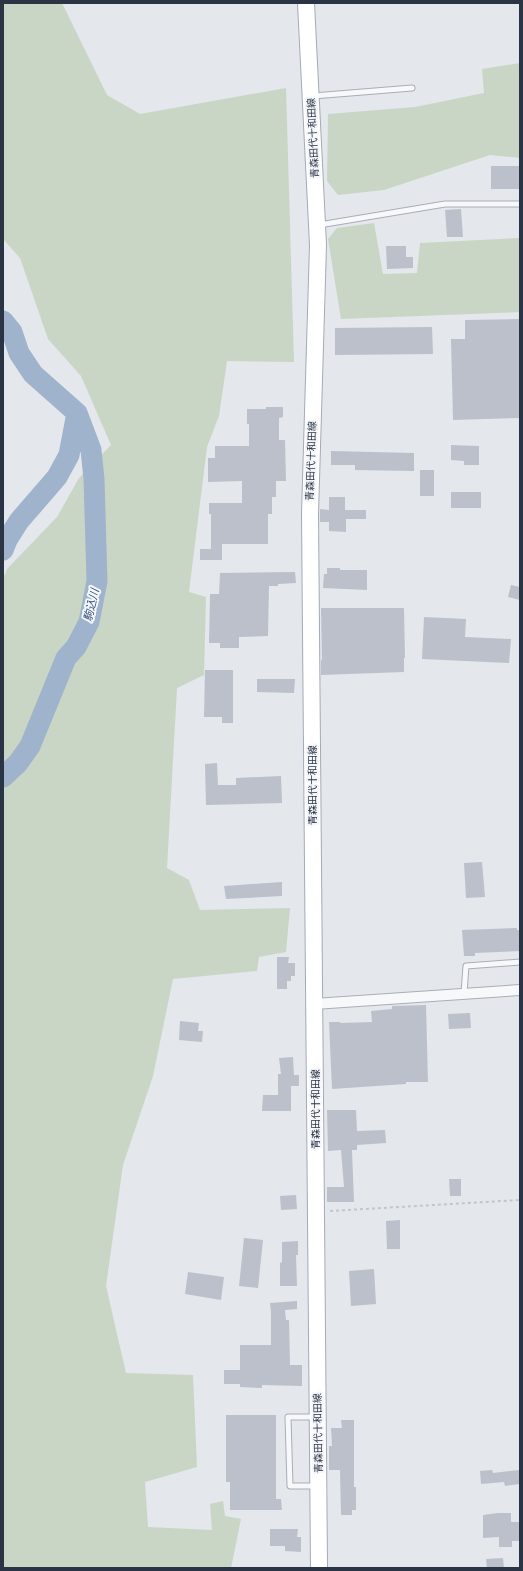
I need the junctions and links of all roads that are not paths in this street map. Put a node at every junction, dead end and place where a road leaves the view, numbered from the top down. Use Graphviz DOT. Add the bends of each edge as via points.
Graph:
graph roads {
  1 [pos="306,3"];
  2 [pos="412,88"];
  3 [pos="310,96"];
  4 [pos="520,204"];
  5 [pos="317,225"];
  6 [pos="520,962"];
  7 [pos="520,990"];
  8 [pos="464,993"];
  9 [pos="314,1004"];
  10 [pos="318,1417"];
  11 [pos="318,1486"];
  12 [pos="319,1568"];
  1 -- 3 [label="main road, 青森田代十和田線"];
  2 -- 3 [label="lane"];
  3 -- 5 [label="main road, 青森田代十和田線"];
  4 -- 5 [label="lane" via="445,204"];
  5 -- 9 [label="main road, 青森田代十和田線" via="310,514"];
  6 -- 8 [label="lane" via="466,966"];
  7 -- 8 [label="street"];
  8 -- 9 [label="street"];
  9 -- 10 [label="main road, 青森田代十和田線"];
  10 -- 11 [label="main road, 青森田代十和田線"];
  10 -- 11 [label="lane" via="288,1418 290,1486"];
  11 -- 12 [label="main road, 青森田代十和田線"];
}
